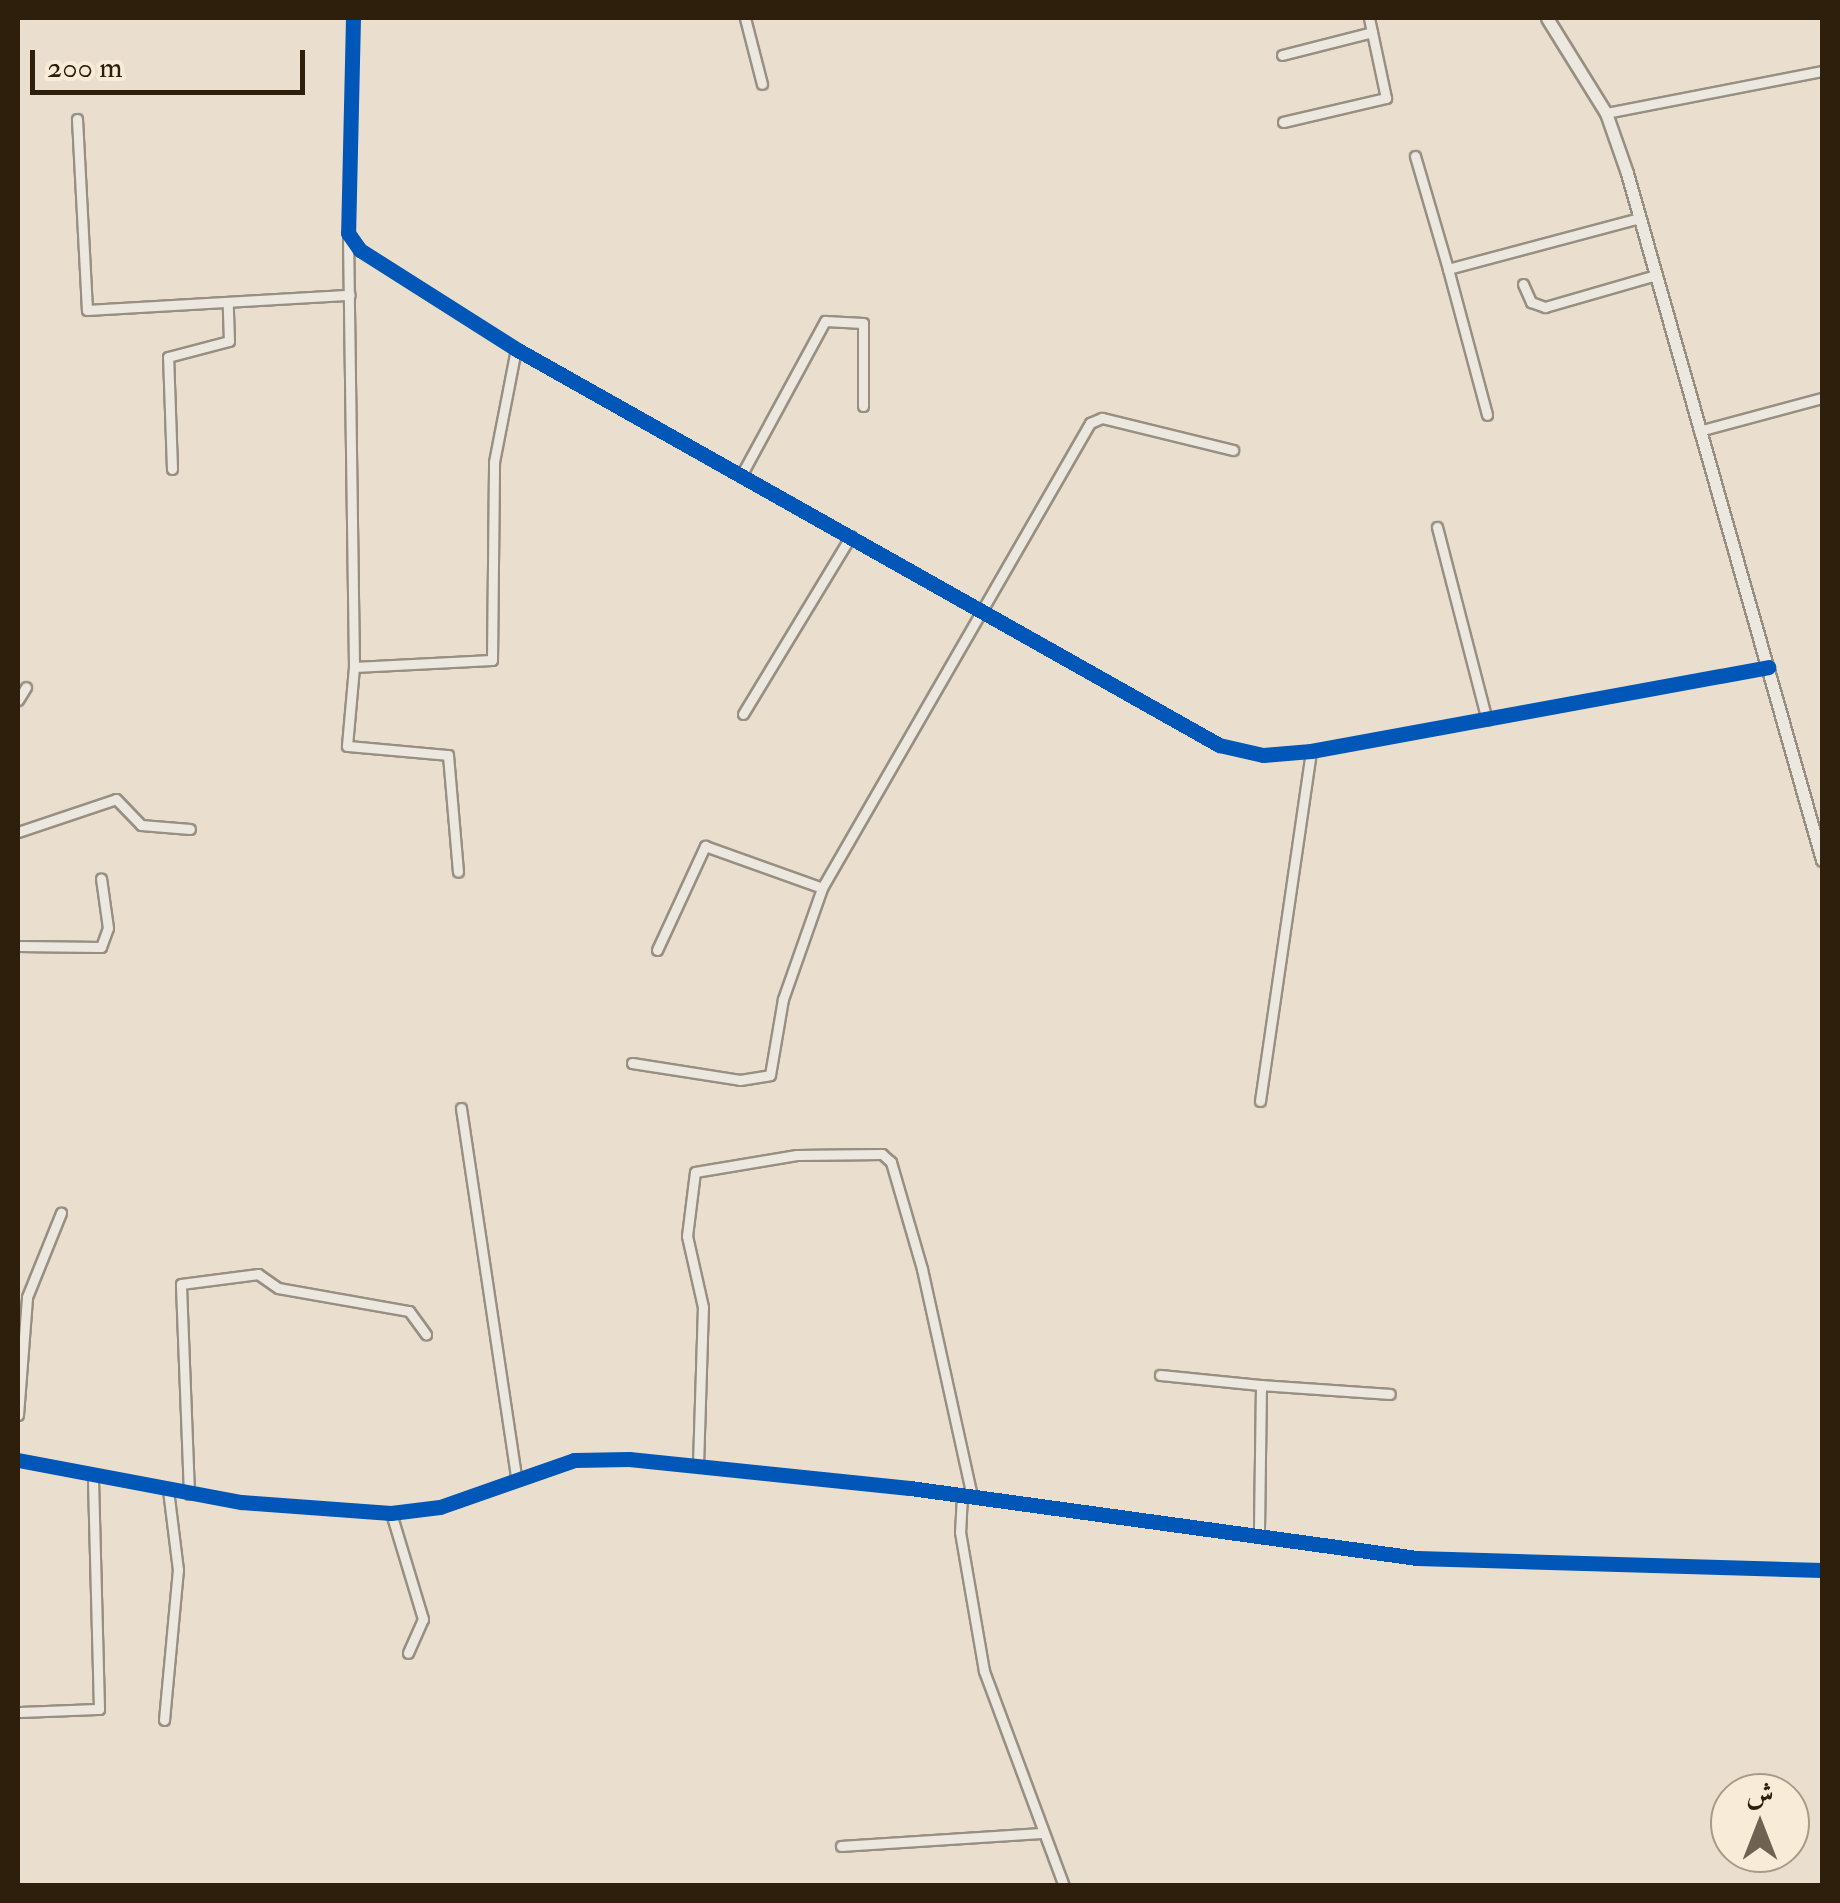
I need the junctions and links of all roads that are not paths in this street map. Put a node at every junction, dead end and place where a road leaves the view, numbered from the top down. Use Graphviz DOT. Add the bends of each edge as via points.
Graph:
graph roads {
  1 [pos="353,18"];
  2 [pos="745,18"];
  3 [pos="1369,18"];
  4 [pos="1547,18"];
  5 [pos="1372,32"];
  6 [pos="1282,55"];
  7 [pos="1822,71"];
  8 [pos="762,84"];
  9 [pos="1606,112"];
  10 [pos="77,119"];
  11 [pos="1283,122"];
  12 [pos="1415,156"];
  13 [pos="1640,218"];
  14 [pos="348,233"];
  15 [pos="1448,269"];
  16 [pos="1656,274"];
  17 [pos="1522,284"];
  18 [pos="350,295"];
  19 [pos="228,304"];
  20 [pos="516,348"];
  21 [pos="1822,398"];
  22 [pos="863,406"];
  23 [pos="1487,414"];
  24 [pos="1699,431"];
  25 [pos="1233,450"];
  26 [pos="172,469"];
  27 [pos="742,472"];
  28 [pos="1437,528"];
  29 [pos="851,536"];
  30 [pos="979,613"];
  31 [pos="354,667"];
  32 [pos="1768,668"];
  33 [pos="26,686"];
  34 [pos="18,700"];
  35 [pos="743,714"];
  36 [pos="1487,720"];
  37 [pos="1311,751"];
  38 [pos="190,828"];
  39 [pos="18,832"];
  40 [pos="1822,860"];
  41 [pos="458,872"];
  42 [pos="101,878"];
  43 [pos="822,888"];
  44 [pos="18,946"];
  45 [pos="657,950"];
  46 [pos="632,1063"];
  47 [pos="1260,1101"];
  48 [pos="461,1108"];
  49 [pos="61,1213"];
  50 [pos="426,1334"];
  51 [pos="1160,1375"];
  52 [pos="1261,1385"];
  53 [pos="1390,1394"];
  54 [pos="18,1415"];
  55 [pos="18,1460"];
  56 [pos="698,1465"];
  57 [pos="516,1475"];
  58 [pos="93,1476"];
  59 [pos="168,1490"];
  60 [pos="190,1494"];
  61 [pos="967,1496"];
  62 [pos="391,1513"];
  63 [pos="1260,1534"];
  64 [pos="1822,1570"];
  65 [pos="408,1653"];
  66 [pos="18,1712"];
  67 [pos="164,1720"];
  68 [pos="1042,1833"];
  69 [pos="840,1846"];
  70 [pos="1064,1886"];
  1 -- 14 [label="street"];
  2 -- 8 [label="street"];
  3 -- 5 [label="street"];
  4 -- 9 [label="street"];
  5 -- 6 [label="street"];
  5 -- 11 [label="street" via="1386,98"];
  7 -- 9 [label="street"];
  9 -- 13 [label="street"];
  10 -- 19 [label="street" via="84,308"];
  12 -- 15 [label="street"];
  13 -- 15 [label="street"];
  13 -- 16 [label="street"];
  14 -- 18 [label="street"];
  14 -- 20 [label="street" via="368,256"];
  15 -- 23 [label="street"];
  16 -- 17 [label="street" via="1545,307 1531,302"];
  16 -- 24 [label="street"];
  18 -- 19 [label="street"];
  18 -- 31 [label="street"];
  19 -- 26 [label="street" via="229,342 170,354"];
  20 -- 27 [label="street"];
  20 -- 31 [label="street" via="494,462 492,660"];
  21 -- 24 [label="street"];
  22 -- 27 [label="street" via="863,323 826,321"];
  24 -- 32 [label="street"];
  25 -- 30 [label="street" via="1095,419"];
  27 -- 29 [label="street"];
  28 -- 36 [label="street"];
  29 -- 30 [label="street"];
  29 -- 35 [label="street"];
  30 -- 37 [label="street" via="1230,750"];
  30 -- 43 [label="street"];
  31 -- 41 [label="street" via="348,748 451,758"];
  32 -- 36 [label="street"];
  32 -- 40 [label="street"];
  33 -- 34 [label="street"];
  36 -- 37 [label="street"];
  37 -- 47 [label="street"];
  38 -- 39 [label="street" via="141,826 116,799"];
  42 -- 44 [label="street" via="108,928 101,947"];
  43 -- 45 [label="street" via="706,846"];
  43 -- 46 [label="street" via="783,999 770,1075 740,1080"];
  48 -- 57 [label="street"];
  49 -- 54 [label="street" via="26,1297"];
  50 -- 60 [label="street" via="408,1311 278,1288 263,1275 181,1284 176,1304"];
  51 -- 52 [label="street"];
  52 -- 53 [label="street"];
  52 -- 63 [label="street"];
  55 -- 58 [label="street"];
  56 -- 57 [label="street" via="592,1459"];
  56 -- 61 [label="street"];
  56 -- 61 [label="street" via="703,1307 687,1236 696,1172 797,1155 882,1154 913,1235"];
  57 -- 62 [label="street" via="440,1507"];
  58 -- 59 [label="street"];
  58 -- 66 [label="street" via="99,1709"];
  59 -- 60 [label="street"];
  59 -- 67 [label="street" via="178,1570"];
  60 -- 62 [label="street"];
  61 -- 63 [label="street"];
  61 -- 68 [label="street" via="960,1532 984,1670"];
  62 -- 65 [label="street" via="423,1619"];
  63 -- 64 [label="street" via="1417,1558"];
  68 -- 69 [label="street"];
  68 -- 70 [label="street"];
}
